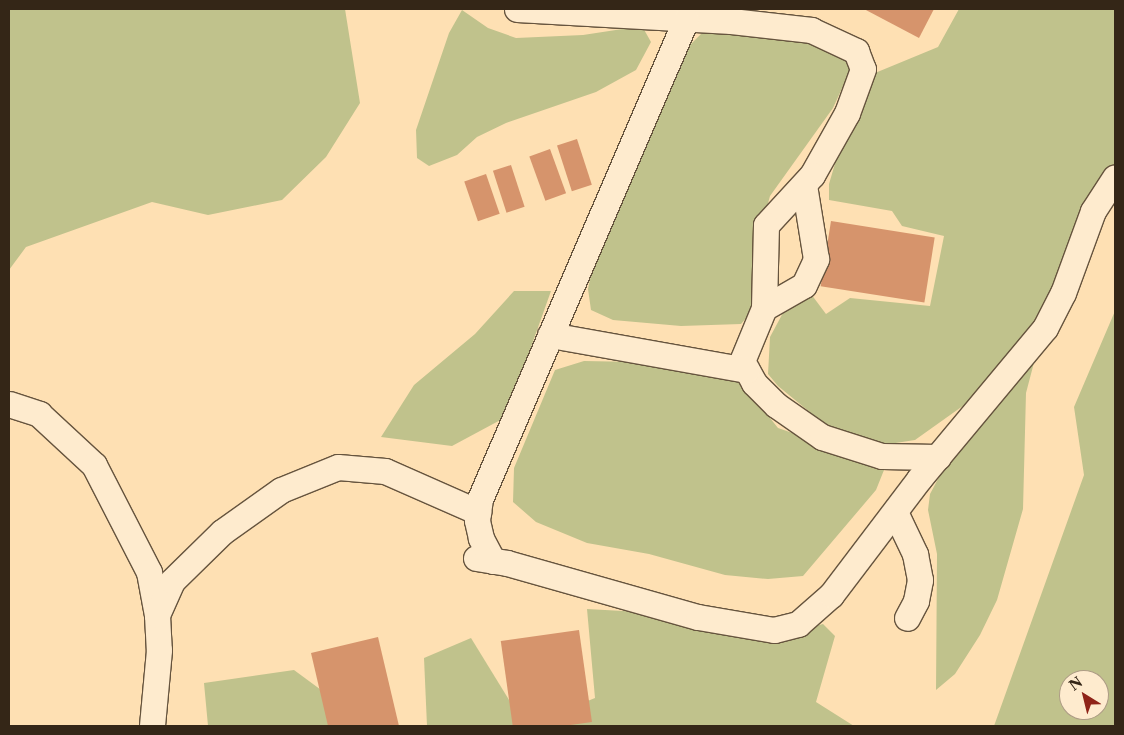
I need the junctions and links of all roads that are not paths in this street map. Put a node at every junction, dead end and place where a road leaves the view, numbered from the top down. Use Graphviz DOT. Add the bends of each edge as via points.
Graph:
graph roads {
  1 [pos="517,9"];
  2 [pos="686,19"];
  3 [pos="1115,177"];
  4 [pos="804,185"];
  5 [pos="764,308"];
  6 [pos="550,335"];
  7 [pos="747,370"];
  8 [pos="9,404"];
  9 [pos="938,457"];
  10 [pos="478,512"];
  11 [pos="896,512"];
  12 [pos="157,615"];
  13 [pos="907,618"];
  14 [pos="152,726"];
  1 -- 2 [label="street"];
  2 -- 4 [label="street" via="811,30 842,42 861,58 863,69 847,113"];
  2 -- 6 [label="street"];
  3 -- 9 [label="street" via="1093,211 1063,294 1044,328"];
  4 -- 5 [label="street" via="766,226"];
  4 -- 5 [label="street" via="816,259 804,285"];
  5 -- 7 [label="street" via="742,361"];
  6 -- 7 [label="street"];
  6 -- 10 [label="street" via="480,499"];
  7 -- 9 [label="street" via="776,405 822,437 873,455"];
  8 -- 12 [label="street" via="39,414 94,465 149,572"];
  9 -- 11 [label="street"];
  10 -- 11 [label="street" via="484,560 698,617 774,630 798,624 830,595"];
  10 -- 12 [label="street" via="385,471 338,467 281,490 222,532 172,581"];
  11 -- 13 [label="street" via="915,554 920,580 916,600"];
  12 -- 14 [label="street" via="158,685"];
}
